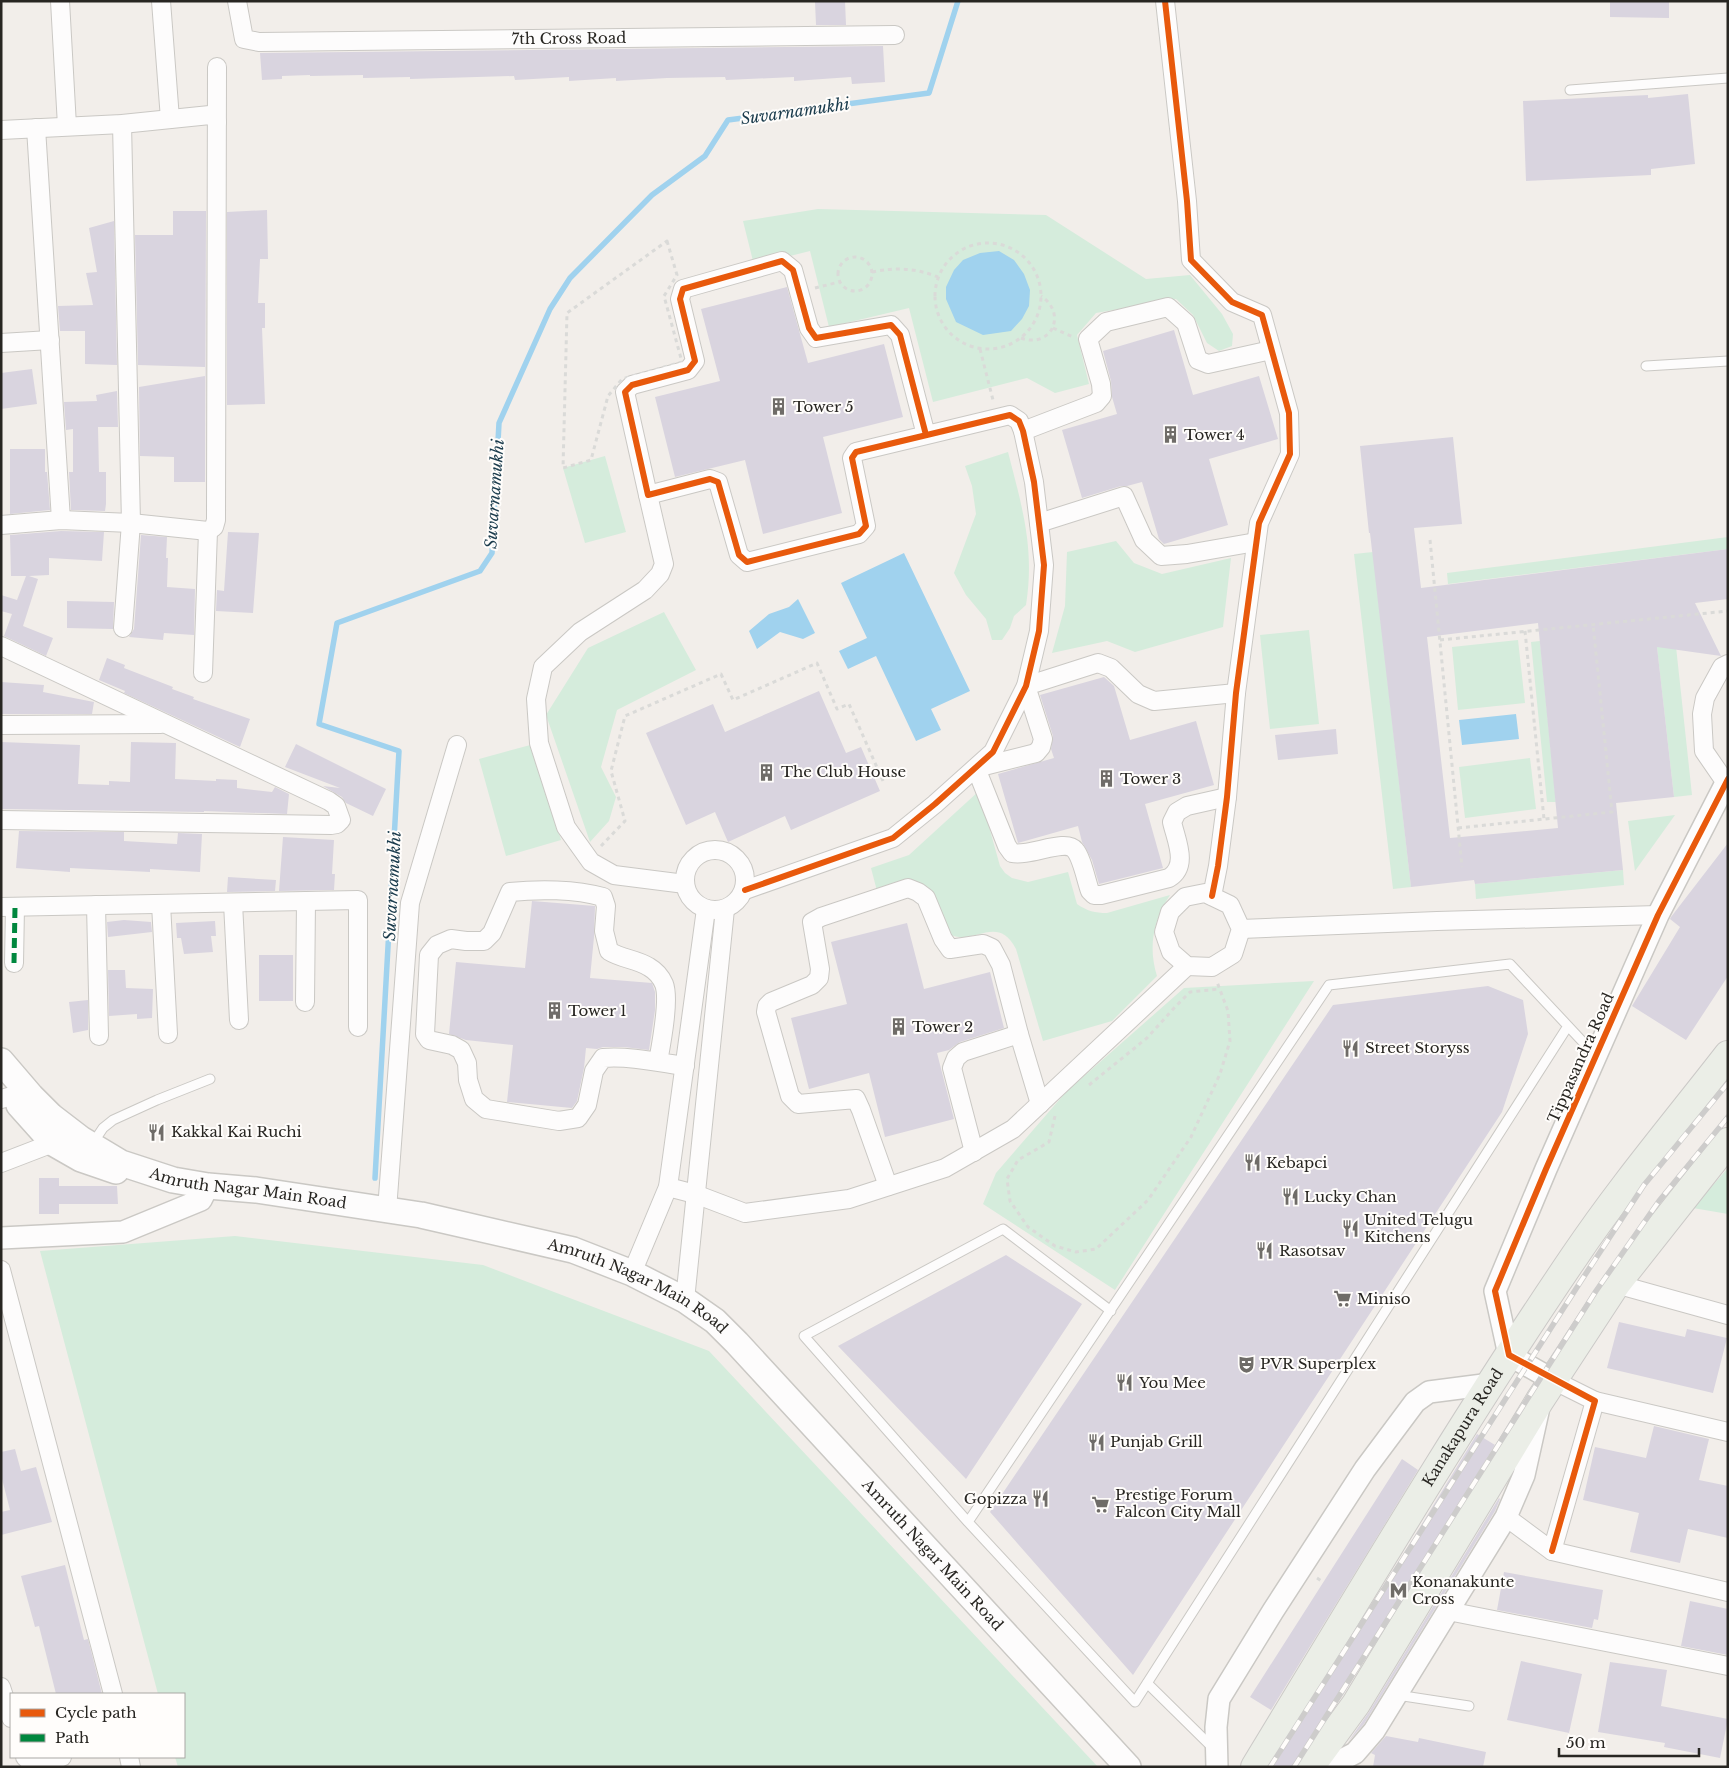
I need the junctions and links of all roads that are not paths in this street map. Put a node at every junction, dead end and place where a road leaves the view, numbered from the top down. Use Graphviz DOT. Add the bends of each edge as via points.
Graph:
graph roads {
  1 [pos="60,1"];
  2 [pos="161,1"];
  3 [pos="236,1"];
  4 [pos="1165,1"];
  5 [pos="895,35"];
  6 [pos="217,67"];
  7 [pos="1728,78"];
  8 [pos="1570,90"];
  9 [pos="170,119"];
  10 [pos="217,122"];
  11 [pos="122,124"];
  12 [pos="67,126"];
  13 [pos="36,128"];
  14 [pos="1,130"];
  15 [pos="50,340"];
  16 [pos="1,343"];
  17 [pos="1271,350"];
  18 [pos="1728,361"];
  19 [pos="1646,366"];
  20 [pos="1023,431"];
  21 [pos="926,434"];
  22 [pos="648,495"];
  23 [pos="61,520"];
  24 [pos="131,523"];
  25 [pos="1039,523"];
  26 [pos="1,525"];
  27 [pos="208,531"];
  28 [pos="1256,542"];
  29 [pos="123,628"];
  30 [pos="1,646"];
  31 [pos="1728,664"];
  32 [pos="203,674"];
  33 [pos="1026,686"];
  34 [pos="1236,693"];
  35 [pos="166,724"];
  36 [pos="1,725"];
  37 [pos="457,745"];
  38 [pos="976,768"];
  39 [pos="1727,781"];
  40 [pos="1227,797"];
  41 [pos="1,820"];
  42 [pos="592,862"];
  43 [pos="685,884"];
  44 [pos="745,890"];
  45 [pos="590,893"];
  46 [pos="1212,896"];
  47 [pos="306,901"];
  48 [pos="232,903"];
  49 [pos="161,904"];
  50 [pos="96,905"];
  51 [pos="8,907"];
  52 [pos="706,909"];
  53 [pos="725,909"];
  54 [pos="1658,915"];
  55 [pos="1241,929"];
  56 [pos="14,963"];
  57 [pos="1187,966"];
  58 [pos="305,1002"];
  59 [pos="239,1020"];
  60 [pos="358,1026"];
  61 [pos="1568,1026"];
  62 [pos="168,1034"];
  63 [pos="1019,1034"];
  64 [pos="99,1036"];
  65 [pos="1728,1055"];
  66 [pos="1596,1056"];
  67 [pos="1,1061"];
  68 [pos="658,1062"];
  69 [pos="684,1066"];
  70 [pos="210,1079"];
  71 [pos="5,1093"];
  72 [pos="1040,1104"];
  73 [pos="1728,1142"];
  74 [pos="52,1143"];
  75 [pos="92,1145"];
  76 [pos="974,1152"];
  77 [pos="1,1163"];
  78 [pos="888,1186"];
  79 [pos="668,1188"];
  80 [pos="205,1193"];
  81 [pos="695,1194"];
  82 [pos="387,1210"];
  83 [pos="1,1238"];
  84 [pos="1,1270"];
  85 [pos="632,1273"];
  86 [pos="1616,1284"];
  87 [pos="685,1300"];
  88 [pos="1110,1311"];
  89 [pos="1728,1315"];
  90 [pos="1509,1355"];
  91 [pos="1491,1384"];
  92 [pos="1547,1390"];
  93 [pos="1595,1400"];
  94 [pos="1728,1432"];
  95 [pos="1506,1517"];
  96 [pos="968,1522"];
  97 [pos="1552,1551"];
  98 [pos="1728,1592"];
  99 [pos="1448,1612"];
  100 [pos="1728,1666"];
  101 [pos="1147,1684"];
  102 [pos="1,1687"];
  103 [pos="113,1693"];
  104 [pos="1397,1695"];
  105 [pos="1469,1706"];
  106 [pos="10,1715"];
  107 [pos="25,1758"];
  108 [pos="59,1758"];
  109 [pos="1216,1759"];
  110 [pos="1108,1767"];
  111 [pos="1128,1767"];
  112 [pos="1255,1767"];
  113 [pos="1310,1767"];
  114 [pos="1329,1767"];
  1 -- 12 [label="street"];
  2 -- 9 [label="street"];
  3 -- 5 [label="street, 7th Cross Road" via="244,39 259,42"];
  4 -- 17 [label="street" via="1191,260 1232,302 1262,315"];
  6 -- 10 [label="street"];
  7 -- 8 [label="lane"];
  9 -- 10 [label="street" via="210,115"];
  9 -- 11 [label="street"];
  10 -- 27 [label="street" via="216,520"];
  11 -- 12 [label="street"];
  11 -- 24 [label="street"];
  12 -- 13 [label="street"];
  13 -- 14 [label="street"];
  13 -- 15 [label="street"];
  15 -- 16 [label="street"];
  15 -- 23 [label="street"];
  17 -- 20 [label="street" via="1208,364 1198,360 1186,323 1168,307 1106,322 1088,339 1101,384 1102,396 1096,404"];
  17 -- 28 [label="street" via="1289,414 1290,454 1259,523"];
  18 -- 19 [label="lane"];
  20 -- 21 [label="street" via="1019,421 1010,415"];
  20 -- 25 [label="street"];
  21 -- 22 [label="street" via="856,452 852,458 866,526 859,534 747,562 739,555 718,482 710,479"];
  21 -- 22 [label="street" via="900,335 891,325 816,338 809,328 793,270 782,261 684,289 680,299 695,361 688,370 632,385 625,392"];
  22 -- 42 [label="street" via="664,564 660,574 645,590 580,632 543,667 536,699 539,743 566,827"];
  23 -- 24 [label="street"];
  23 -- 26 [label="street"];
  24 -- 27 [label="street"];
  24 -- 29 [label="street"];
  25 -- 28 [label="street" via="1124,496 1144,540 1161,556"];
  25 -- 33 [label="street" via="1044,565 1039,631"];
  27 -- 32 [label="street"];
  28 -- 34 [label="street"];
  30 -- 35 [label="street"];
  31 -- 39 [label="street" via="1722,667 1705,698 1702,714 1704,751"];
  33 -- 34 [label="street" via="1098,663 1111,668 1138,694 1154,701"];
  33 -- 38 [label="street" via="993,752"];
  33 -- 38 [label="street" via="1043,738 1041,747 1036,753"];
  34 -- 40 [label="street"];
  35 -- 36 [label="street"];
  35 -- 41 [label="street" via="329,801 336,806 340,820 331,825"];
  37 -- 82 [label="street" via="410,903"];
  38 -- 40 [label="street" via="1012,853 1071,846 1094,895 1175,874 1180,868 1181,858 1172,822 1178,812 1187,806"];
  38 -- 44 [label="street" via="892,838"];
  39 -- 54 [label="street, Tippasandra Road"];
  40 -- 46 [label="street"];
  42 -- 43 [label="street" via="614,875"];
  42 -- 45 [label="street"];
  43 -- 44 [label="street" via="693,860 707,851 716,850 732,854 738,860 746,875"];
  43 -- 52 [label="street" via="692,900"];
  44 -- 53 [label="street" via="737,902"];
  45 -- 68 [label="street" via="603,897 606,906 604,931 609,951 650,968 665,986"];
  45 -- 68 [label="street" via="510,892 492,933 484,941 451,938 437,944 429,954 425,1034 429,1040 461,1050 474,1099 486,1109 559,1121 578,1118 587,1106 594,1071 603,1058"];
  46 -- 55 [label="street" via="1230,905"];
  46 -- 57 [label="street" via="1206,893 1185,897 1170,912 1164,932 1171,952"];
  47 -- 48 [label="street"];
  47 -- 58 [label="street"];
  47 -- 60 [label="street" via="358,900"];
  48 -- 49 [label="street"];
  48 -- 59 [label="street"];
  49 -- 50 [label="street"];
  49 -- 62 [label="street"];
  50 -- 51 [label="street"];
  50 -- 64 [label="street"];
  51 -- 56 [label="street"];
  52 -- 53 [label="street"];
  52 -- 69 [label="street"];
  53 -- 81 [label="street"];
  54 -- 55 [label="street"];
  54 -- 66 [label="street, Tippasandra Road"];
  55 -- 57 [label="street" via="1233,954 1212,967"];
  57 -- 72 [label="street"];
  61 -- 66 [label="lane"];
  61 -- 88 [label="lane" via="1510,964 1329,985"];
  61 -- 101 [label="lane"];
  63 -- 72 [label="street"];
  63 -- 76 [label="street" via="963,1052 952,1068"];
  63 -- 78 [label="street" via="1001,965 992,948 982,944 950,949 926,898 918,892 908,888 812,922 819,978 771,1002 766,1012 790,1096 798,1104 856,1099"];
  65 -- 90 [label="highway, Kanakapura Road" via="1612,1204"];
  66 -- 90 [label="street, Tippasandra Road" via="1495,1291"];
  67 -- 75 [label="main road, Amruth Nagar Main Road" via="51,1116"];
  68 -- 69 [label="street"];
  69 -- 79 [label="street"];
  70 -- 75 [label="lane" via="112,1120"];
  71 -- 74 [label="main road, Amruth Nagar Main Road"];
  72 -- 76 [label="street" via="1013,1129"];
  73 -- 86 [label="highway"];
  74 -- 77 [label="street"];
  74 -- 80 [label="main road, Amruth Nagar Main Road" via="81,1160"];
  75 -- 80 [label="main road, Amruth Nagar Main Road" via="121,1163"];
  76 -- 78 [label="street" via="945,1168"];
  78 -- 81 [label="street" via="849,1199 745,1213"];
  79 -- 81 [label="street"];
  79 -- 85 [label="street"];
  80 -- 82 [label="main road, Amruth Nagar Main Road" via="256,1190"];
  80 -- 83 [label="street" via="123,1232"];
  80 -- 110 [label="main road, Amruth Nagar Main Road" via="256,1204 419,1224 468,1234 561,1258 640,1289 683,1312 731,1350"];
  81 -- 87 [label="street"];
  82 -- 85 [label="main road, Amruth Nagar Main Road" via="573,1250"];
  84 -- 103 [label="street"];
  85 -- 87 [label="main road, Amruth Nagar Main Road"];
  86 -- 89 [label="street"];
  86 -- 92 [label="highway"];
  87 -- 111 [label="main road, Amruth Nagar Main Road" via="715,1321 737,1343"];
  88 -- 96 [label="lane"];
  88 -- 96 [label="lane" via="1003,1228 804,1336"];
  90 -- 91 [label="highway, Kanakapura Road"];
  90 -- 92 [label="street"];
  91 -- 109 [label="street" via="1428,1392 1415,1402 1365,1469 1219,1699"];
  91 -- 112 [label="highway, Kanakapura Road"];
  92 -- 93 [label="street"];
  92 -- 95 [label="street" via="1524,1475"];
  92 -- 113 [label="highway" via="1356,1704"];
  93 -- 94 [label="street"];
  93 -- 97 [label="street"];
  95 -- 97 [label="street"];
  95 -- 99 [label="street"];
  96 -- 101 [label="lane" via="1135,1702"];
  97 -- 98 [label="street"];
  99 -- 100 [label="street"];
  99 -- 104 [label="street"];
  101 -- 109 [label="lane"];
  102 -- 106 [label="street"];
  104 -- 105 [label="lane"];
  104 -- 114 [label="street" via="1355,1753"];
  107 -- 108 [label="street" via="42,1763"];
}
